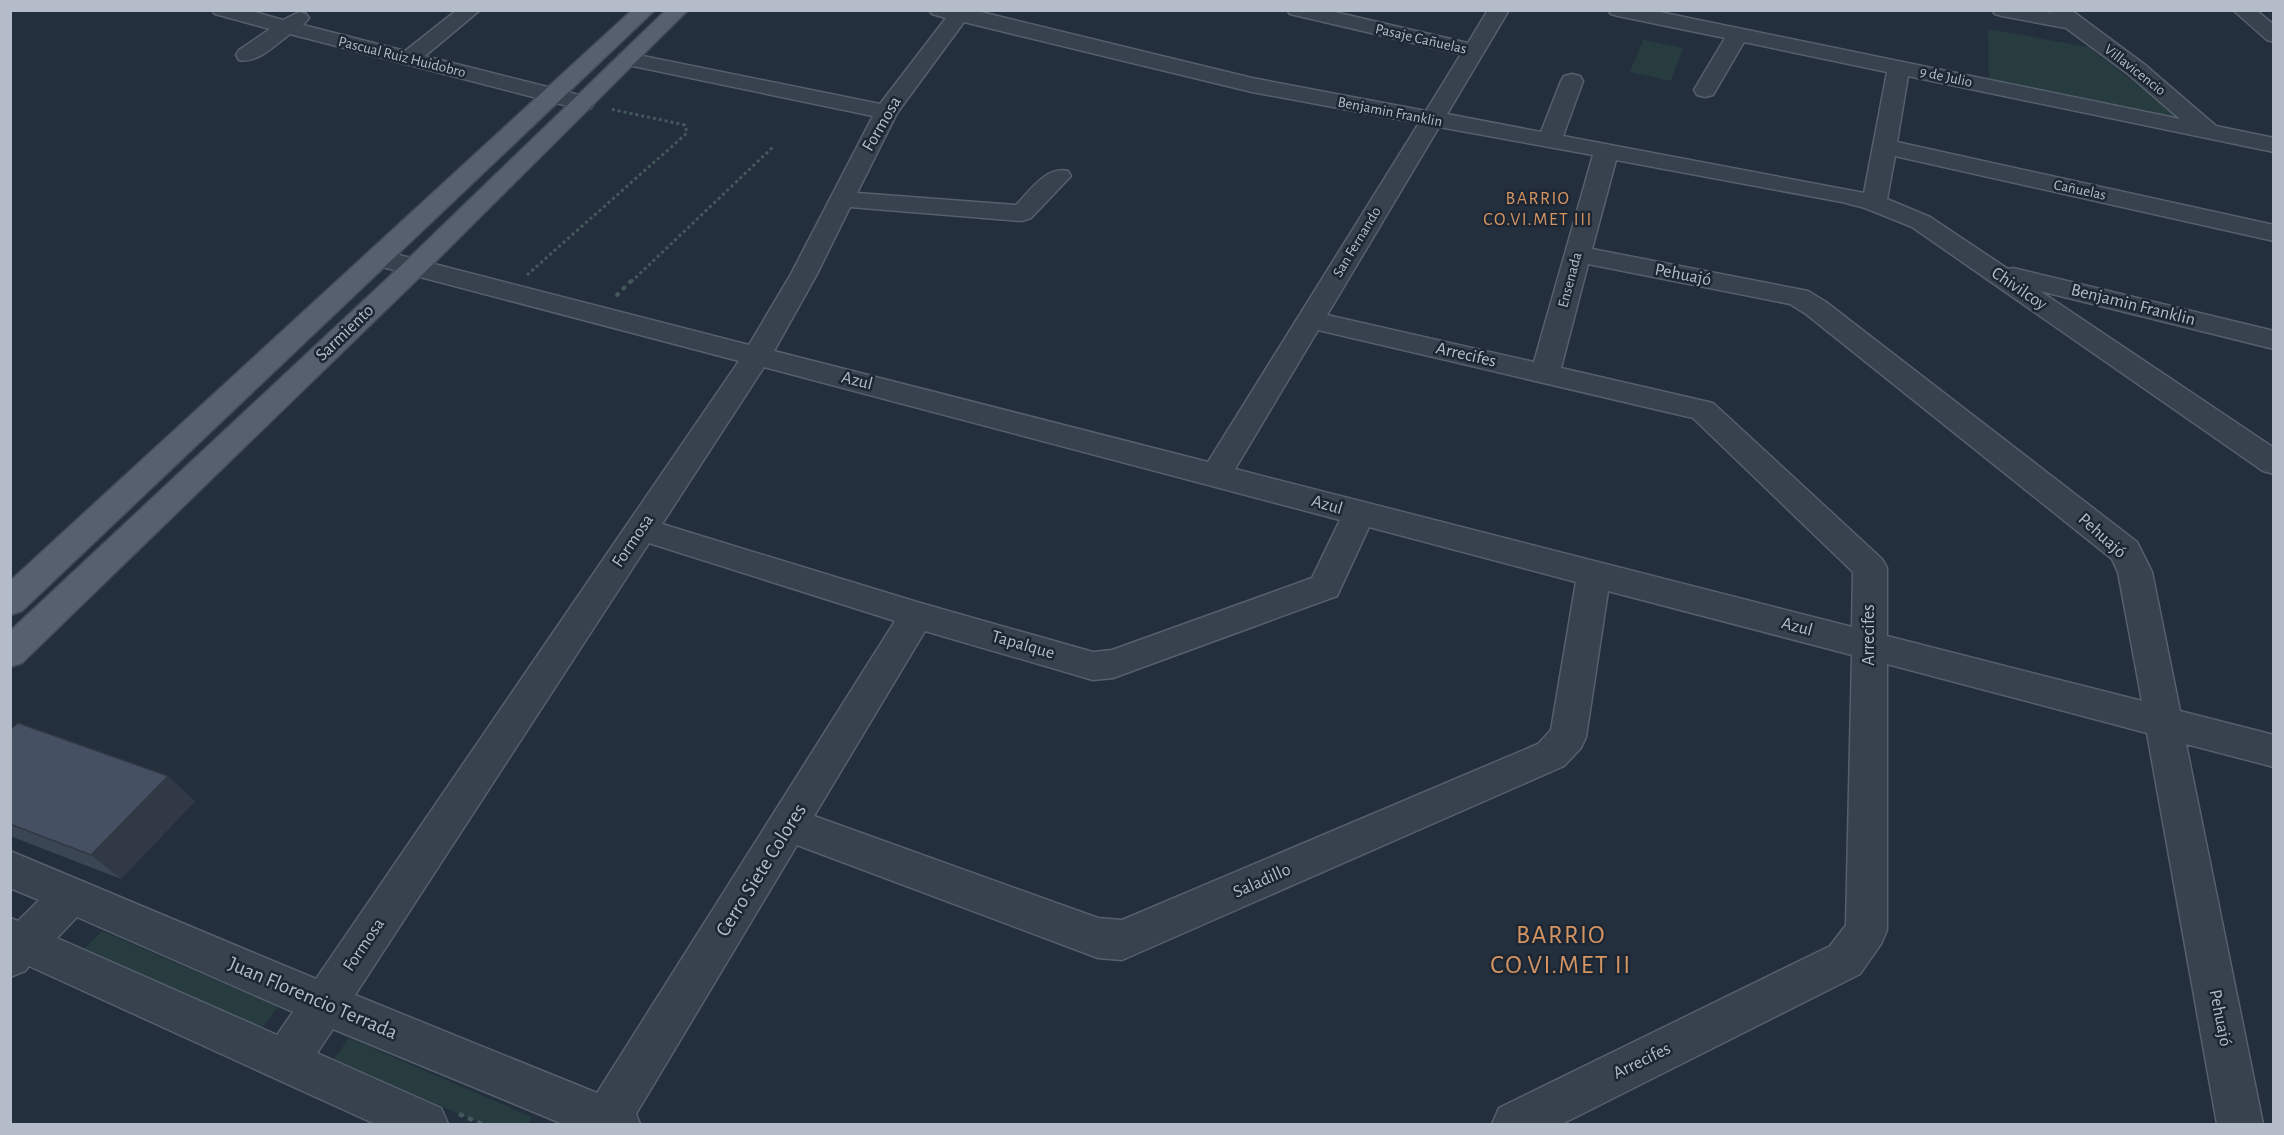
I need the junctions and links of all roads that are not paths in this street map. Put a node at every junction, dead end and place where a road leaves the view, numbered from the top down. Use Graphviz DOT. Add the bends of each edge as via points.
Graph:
graph roads {
  1 [pos="222,10"];
  2 [pos="310,10"];
  3 [pos="470,10"];
  4 [pos="645,10"];
  5 [pos="678,10"];
  6 [pos="1297,10"];
  7 [pos="1499,10"];
  8 [pos="1618,10"];
  9 [pos="2002,10"];
  10 [pos="2243,10"];
  11 [pos="954,12"];
  12 [pos="2066,17"];
  13 [pos="286,27"];
  14 [pos="1738,35"];
  15 [pos="2274,36"];
  16 [pos="1474,51"];
  17 [pos="247,55"];
  18 [pos="409,58"];
  19 [pos="628,59"];
  20 [pos="1899,68"];
  21 [pos="1572,81"];
  22 [pos="1705,90"];
  23 [pos="554,96"];
  24 [pos="583,103"];
  25 [pos="886,112"];
  26 [pos="1432,120"];
  27 [pos="2209,131"];
  28 [pos="1549,142"];
  29 [pos="2274,145"];
  30 [pos="1886,147"];
  31 [pos="1606,152"];
  32 [pos="1059,176"];
  33 [pos="1844,195"];
  34 [pos="842,199"];
  35 [pos="1874,203"];
  36 [pos="2274,232"];
  37 [pos="1576,254"];
  38 [pos="380,258"];
  39 [pos="416,266"];
  40 [pos="1992,270"];
  41 [pos="1310,320"];
  42 [pos="2274,340"];
  43 [pos="757,356"];
  44 [pos="1545,373"];
  45 [pos="2274,463"];
  46 [pos="1216,474"];
  47 [pos="1359,514"];
  48 [pos="641,529"];
  49 [pos="1594,574"];
  50 [pos="10,602"];
  51 [pos="917,615"];
  52 [pos="1869,646"];
  53 [pos="10,653"];
  54 [pos="2165,723"];
  55 [pos="2274,751"];
  56 [pos="790,825"];
  57 [pos="10,869"];
  58 [pos="72,895"];
  59 [pos="15,946"];
  60 [pos="324,1004"];
  61 [pos="286,1061"];
  62 [pos="609,1123"];
  63 [pos="424,1125"];
  64 [pos="1515,1125"];
  65 [pos="2240,1125"];
  1 -- 13 [label="street, Pascual Ruiz Huidobro"];
  2 -- 13 [label="street"];
  3 -- 18 [label="street"];
  4 -- 23 [label="main road, Sarmiento"];
  5 -- 19 [label="main road, Sarmiento"];
  6 -- 16 [label="street, Pasaje Cañuelas"];
  7 -- 16 [label="street, San Fernando"];
  8 -- 14 [label="street, 9 de Julio"];
  9 -- 12 [label="street"];
  10 -- 15 [label="street"];
  11 -- 25 [label="street, Formosa"];
  11 -- 26 [label="street, Benjamin Franklin" via="1252,85"];
  12 -- 27 [label="street, Villavicencio"];
  13 -- 17 [label="street"];
  13 -- 18 [label="street, Pascual Ruiz Huidobro"];
  14 -- 20 [label="street, 9 de Julio"];
  14 -- 22 [label="street"];
  16 -- 26 [label="street, San Fernando"];
  18 -- 23 [label="street, Pascual Ruiz Huidobro"];
  19 -- 24 [label="main road, Sarmiento"];
  19 -- 25 [label="street"];
  20 -- 27 [label="street, 9 de Julio"];
  20 -- 30 [label="street"];
  21 -- 28 [label="street"];
  23 -- 24 [label="street, Pascual Ruiz Huidobro"];
  23 -- 38 [label="main road, Sarmiento"];
  24 -- 39 [label="main road, Sarmiento"];
  25 -- 34 [label="street, Formosa"];
  26 -- 28 [label="street, Benjamin Franklin"];
  26 -- 41 [label="street, San Fernando"];
  27 -- 29 [label="street, 9 de Julio"];
  28 -- 31 [label="street, Benjamin Franklin"];
  30 -- 35 [label="street"];
  30 -- 36 [label="street, Cañuelas"];
  31 -- 33 [label="street, Benjamin Franklin"];
  31 -- 37 [label="street, Ensenada"];
  32 -- 34 [label="street" via="1022,213"];
  33 -- 35 [label="street, Chivilcoy"];
  34 -- 43 [label="street, Formosa"];
  35 -- 40 [label="street, Chivilcoy" via="1921,222"];
  37 -- 44 [label="street, Ensenada"];
  37 -- 54 [label="street, Pehuajó" via="1798,297 2125,551 2135,572"];
  38 -- 39 [label="street, Azul"];
  38 -- 50 [label="main road, Sarmiento"];
  39 -- 43 [label="street, Azul"];
  39 -- 53 [label="main road, Sarmiento"];
  40 -- 42 [label="street, Benjamin Franklin"];
  40 -- 45 [label="street, Chivilcoy"];
  41 -- 44 [label="street, Arrecifes"];
  41 -- 46 [label="street, San Fernando"];
  43 -- 46 [label="street, Azul"];
  43 -- 48 [label="street, Formosa"];
  44 -- 52 [label="street, Arrecifes" via="1703,410 1870,568"];
  46 -- 47 [label="street, Azul"];
  47 -- 49 [label="street, Azul"];
  47 -- 51 [label="street, Tapalque" via="1325,586 1113,664 1094,666"];
  48 -- 51 [label="street, Tapalque"];
  48 -- 60 [label="street, Formosa"];
  49 -- 52 [label="street, Azul"];
  49 -- 56 [label="street, Saladillo" via="1568,737 1551,755 1122,940 1098,938"];
  51 -- 56 [label="street, Cerro Siete Colores"];
  52 -- 54 [label="street, Azul"];
  52 -- 64 [label="street, Arrecifes" via="1866,930 1845,960"];
  54 -- 55 [label="street, Azul"];
  54 -- 65 [label="street, Pehuajó"];
  56 -- 62 [label="street, Cerro Siete Colores"];
  57 -- 58 [label="street, Juan Florencio Terrada"];
  58 -- 59 [label="street"];
  58 -- 60 [label="street, Juan Florencio Terrada"];
  59 -- 61 [label="street"];
  60 -- 61 [label="street, Formosa"];
  60 -- 62 [label="street, Juan Florencio Terrada"];
  61 -- 63 [label="street"];
}
